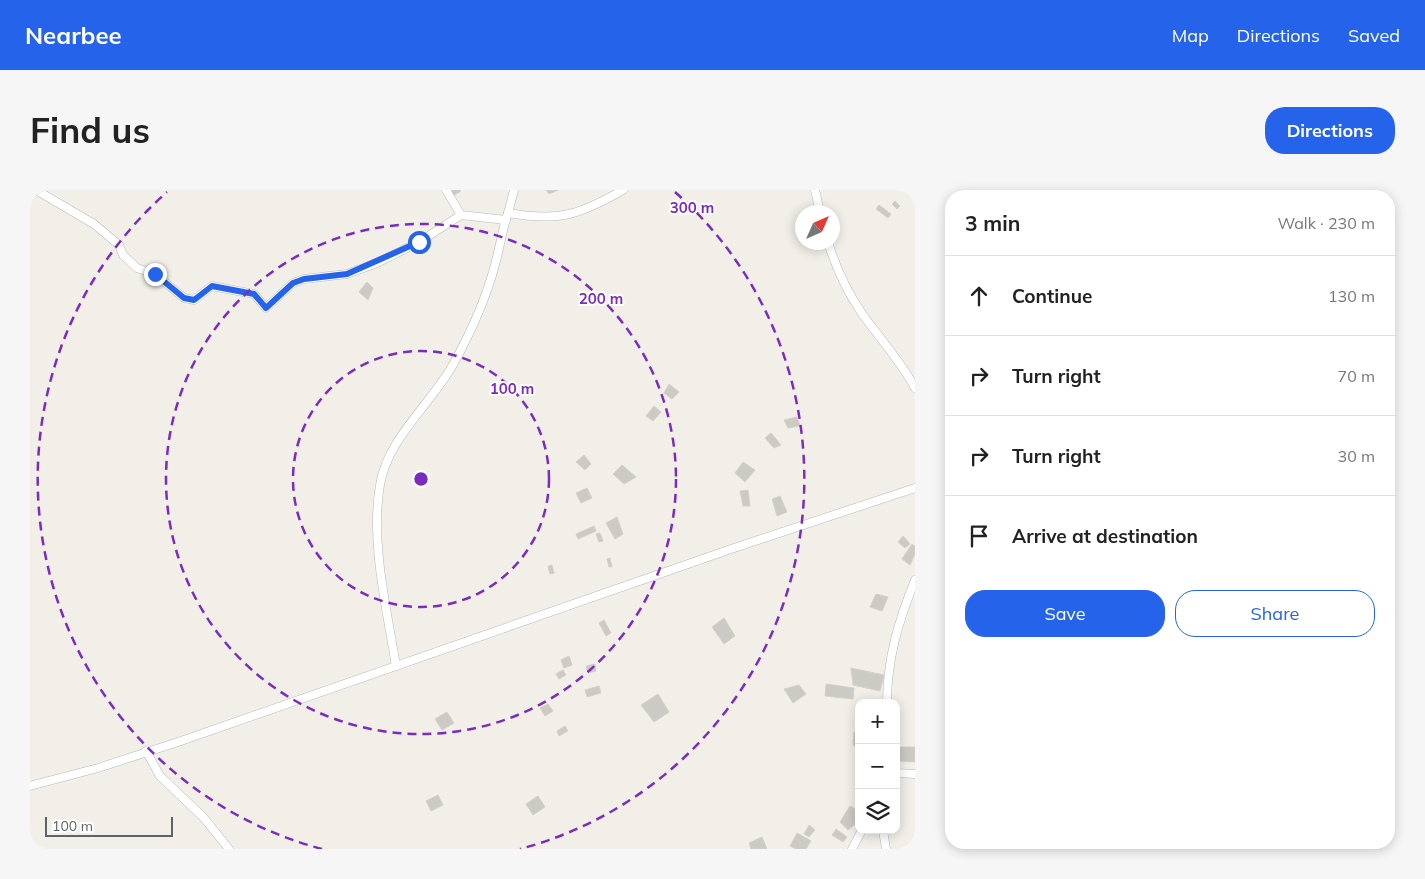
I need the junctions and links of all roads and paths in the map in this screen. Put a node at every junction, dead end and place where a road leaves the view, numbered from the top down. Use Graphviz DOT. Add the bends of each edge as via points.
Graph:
graph roads {
  1 [pos="36,190"];
  2 [pos="446,190"];
  3 [pos="514,190"];
  4 [pos="623,190"];
  5 [pos="815,190"];
  6 [pos="818,205"];
  7 [pos="461,215"];
  8 [pos="507,216"];
  9 [pos="831,250"];
  10 [pos="915,388"];
  11 [pos="915,488"];
  12 [pos="914,583"];
  13 [pos="396,666"];
  14 [pos="886,699"];
  15 [pos="146,751"];
  16 [pos="900,773"];
  17 [pos="915,774"];
  18 [pos="30,786"];
  19 [pos="860,834"];
  20 [pos="884,834"];
  21 [pos="229,849"];
  22 [pos="852,849"];
  23 [pos="886,849"];
  1 -- 7 [label="street" via="94,224 119,245 123,255 137,268 155,274 184,298 194,300 212,286 254,294 266,308 293,283 347,274 377,263 419,242"];
  2 -- 7 [label="street"];
  3 -- 8 [label="street"];
  4 -- 8 [label="street" via="573,214"];
  5 -- 6 [label="street"];
  7 -- 8 [label="street"];
  8 -- 13 [label="street" via="495,265 468,336 437,390 394,446 379,485 378,534"];
  9 -- 10 [label="street" via="845,288"];
  11 -- 13 [label="street"];
  12 -- 14 [label="street" via="894,636"];
  13 -- 15 [label="street"];
  15 -- 18 [label="street"];
  15 -- 21 [label="street" via="160,776 204,818"];
  16 -- 17 [label="street"];
  19 -- 22 [label="street"];
  20 -- 23 [label="street"];
}
